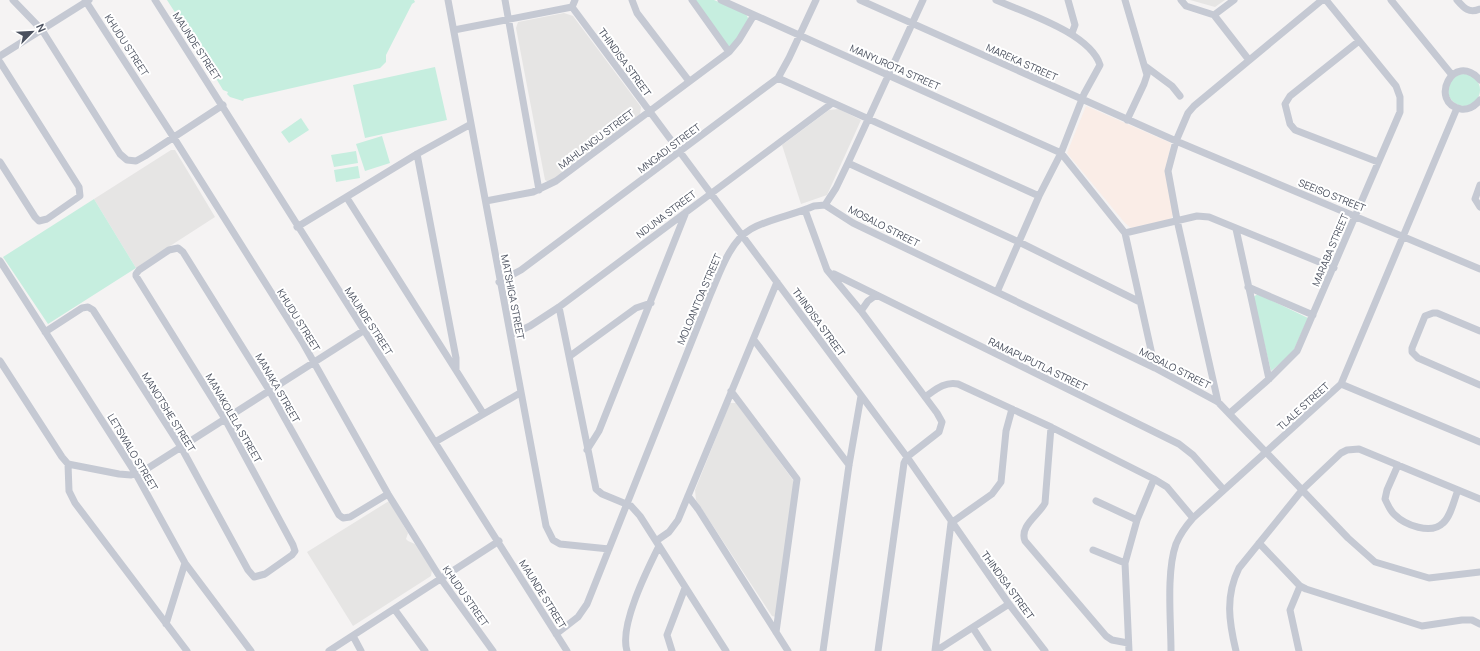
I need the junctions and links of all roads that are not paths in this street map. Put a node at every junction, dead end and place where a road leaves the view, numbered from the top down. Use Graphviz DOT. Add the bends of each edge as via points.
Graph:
graph roads {
  1 [pos="13,0"];
  2 [pos="155,0"];
  3 [pos="448,0"];
  4 [pos="505,0"];
  5 [pos="575,0"];
  6 [pos="632,0"];
  7 [pos="692,0"];
  8 [pos="721,0"];
  9 [pos="816,0"];
  10 [pos="860,0"];
  11 [pos="923,0"];
  12 [pos="996,0"];
  13 [pos="1068,0"];
  14 [pos="1125,0"];
  15 [pos="1181,0"];
  16 [pos="1234,0"];
  17 [pos="1322,0"];
  18 [pos="1326,0"];
  19 [pos="1391,0"];
  20 [pos="1457,0"];
  21 [pos="87,1"];
  22 [pos="572,7"];
  23 [pos="1478,10"];
  24 [pos="754,15"];
  25 [pos="1214,15"];
  26 [pos="509,20"];
  27 [pos="912,24"];
  28 [pos="42,30"];
  29 [pos="454,30"];
  30 [pos="1072,33"];
  31 [pos="800,35"];
  32 [pos="1359,41"];
  33 [pos="729,52"];
  34 [pos="0,56"];
  35 [pos="1249,60"];
  36 [pos="0,62"];
  37 [pos="1145,66"];
  38 [pos="889,75"];
  39 [pos="1452,75"];
  40 [pos="778,78"];
  41 [pos="1479,78"];
  42 [pos="689,82"];
  43 [pos="1180,96"];
  44 [pos="1082,99"];
  45 [pos="1480,100"];
  46 [pos="831,104"];
  47 [pos="223,106"];
  48 [pos="1457,108"];
  49 [pos="649,112"];
  50 [pos="868,119"];
  51 [pos="1127,120"];
  52 [pos="472,124"];
  53 [pos="174,138"];
  54 [pos="1176,141"];
  55 [pos="680,152"];
  56 [pos="1061,153"];
  57 [pos="417,154"];
  58 [pos="0,162"];
  59 [pos="1378,162"];
  60 [pos="848,164"];
  61 [pos="1480,185"];
  62 [pos="539,190"];
  63 [pos="709,193"];
  64 [pos="1039,196"];
  65 [pos="347,198"];
  66 [pos="486,201"];
  67 [pos="825,205"];
  68 [pos="1478,206"];
  69 [pos="805,210"];
  70 [pos="686,212"];
  71 [pos="1356,215"];
  72 [pos="1177,220"];
  73 [pos="297,227"];
  74 [pos="1236,229"];
  75 [pos="1125,233"];
  76 [pos="742,236"];
  77 [pos="1402,236"];
  78 [pos="1019,242"];
  79 [pos="155,259"];
  80 [pos="0,261"];
  81 [pos="1334,268"];
  82 [pos="1480,269"];
  83 [pos="830,272"];
  84 [pos="500,282"];
  85 [pos="777,282"];
  86 [pos="1248,287"];
  87 [pos="997,292"];
  88 [pos="875,296"];
  89 [pos="1140,302"];
  90 [pos="651,303"];
  91 [pos="559,306"];
  92 [pos="862,311"];
  93 [pos="1313,315"];
  94 [pos="363,331"];
  95 [pos="1480,331"];
  96 [pos="45,332"];
  97 [pos="511,335"];
  98 [pos="754,340"];
  99 [pos="570,356"];
  100 [pos="0,361"];
  101 [pos="314,363"];
  102 [pos="1155,368"];
  103 [pos="456,371"];
  104 [pos="1269,379"];
  105 [pos="1341,384"];
  106 [pos="1480,385"];
  107 [pos="269,390"];
  108 [pos="731,391"];
  109 [pos="520,393"];
  110 [pos="861,396"];
  111 [pos="925,397"];
  112 [pos="1218,402"];
  113 [pos="1012,409"];
  114 [pos="483,413"];
  115 [pos="1230,413"];
  116 [pos="225,418"];
  117 [pos="1051,427"];
  118 [pos="436,442"];
  119 [pos="1480,442"];
  120 [pos="181,447"];
  121 [pos="588,450"];
  122 [pos="1266,453"];
  123 [pos="907,457"];
  124 [pos="68,464"];
  125 [pos="849,465"];
  126 [pos="1398,465"];
  127 [pos="136,474"];
  128 [pos="1154,478"];
  129 [pos="1303,489"];
  130 [pos="1224,490"];
  131 [pos="1458,490"];
  132 [pos="388,494"];
  133 [pos="688,496"];
  134 [pos="1480,499"];
  135 [pos="1096,501"];
  136 [pos="627,505"];
  137 [pos="1193,518"];
  138 [pos="1138,520"];
  139 [pos="952,524"];
  140 [pos="499,541"];
  141 [pos="1259,543"];
  142 [pos="658,544"];
  143 [pos="609,549"];
  144 [pos="1093,550"];
  145 [pos="185,563"];
  146 [pos="1126,564"];
  147 [pos="1480,572"];
  148 [pos="252,575"];
  149 [pos="441,579"];
  150 [pos="1300,586"];
  151 [pos="685,588"];
  152 [pos="1009,604"];
  153 [pos="395,610"];
  154 [pos="166,624"];
  155 [pos="1480,624"];
  156 [pos="973,628"];
  157 [pos="776,632"];
  158 [pos="556,634"];
  159 [pos="353,636"];
  160 [pos="1128,643"];
  161 [pos="186,651"];
  162 [pos="251,651"];
  163 [pos="329,651"];
  164 [pos="362,651"];
  165 [pos="425,651"];
  166 [pos="493,651"];
  167 [pos="567,651"];
  168 [pos="627,651"];
  169 [pos="672,651"];
  170 [pos="726,651"];
  171 [pos="788,651"];
  172 [pos="823,651"];
  173 [pos="878,651"];
  174 [pos="935,651"];
  175 [pos="988,651"];
  176 [pos="1045,651"];
  177 [pos="1129,651"];
  178 [pos="1171,651"];
  179 [pos="1236,651"];
  180 [pos="1299,651"];
  1 -- 28 [label="street"];
  2 -- 47 [label="street, MAUNDE STREET"];
  3 -- 29 [label="street, MATSHIGA STREET"];
  4 -- 26 [label="street"];
  5 -- 22 [label="street"];
  6 -- 42 [label="street" via="637,13"];
  7 -- 33 [label="street"];
  8 -- 24 [label="street, MANYUROTA STREET"];
  9 -- 31 [label="street, MNGADI STREET"];
  10 -- 27 [label="street, MAREKA STREET"];
  11 -- 27 [label="street"];
  12 -- 30 [label="street"];
  13 -- 30 [label="street" via="1075,25"];
  14 -- 37 [label="street"];
  15 -- 25 [label="street" via="1186,6"];
  16 -- 25 [label="street"];
  17 -- 35 [label="street"];
  18 -- 32 [label="street, MARABA STREET"];
  19 -- 39 [label="street"];
  20 -- 23 [label="street" via="1466,10"];
  21 -- 28 [label="street"];
  21 -- 53 [label="street, KHUDU STREET"];
  22 -- 26 [label="street"];
  22 -- 49 [label="street, THINDISA STREET"];
  24 -- 31 [label="street, MANYUROTA STREET"];
  24 -- 33 [label="street, MAHLANGU STREET" via="740,40"];
  25 -- 35 [label="street"];
  26 -- 29 [label="street"];
  26 -- 62 [label="street"];
  27 -- 38 [label="street"];
  27 -- 44 [label="street, MAREKA STREET"];
  28 -- 34 [label="street"];
  28 -- 53 [label="street" via="123,158 131,161 140,159"];
  29 -- 52 [label="street, MATSHIGA STREET"];
  30 -- 44 [label="street" via="1095,56 1100,65"];
  31 -- 38 [label="street, MANYUROTA STREET"];
  31 -- 40 [label="street, MNGADI STREET"];
  32 -- 59 [label="street, MARABA STREET" via="1393,82 1400,97 1400,112"];
  32 -- 59 [label="street" via="1290,96 1285,104 1290,124 1295,130"];
  33 -- 42 [label="street, MAHLANGU STREET"];
  35 -- 54 [label="street" via="1194,106 1188,113"];
  36 -- 58 [label="street" via="79,187 80,196 44,220 37,219"];
  37 -- 43 [label="street" via="1172,86"];
  37 -- 51 [label="street" via="1146,80"];
  38 -- 50 [label="street"];
  38 -- 56 [label="street, MANYUROTA STREET"];
  39 -- 41 [label="street" via="1465,71"];
  39 -- 48 [label="street" via="1445,86 1445,92 1449,102"];
  40 -- 46 [label="street"];
  40 -- 55 [label="street, MNGADI STREET"];
  42 -- 49 [label="street, MAHLANGU STREET"];
  44 -- 51 [label="street, MAREKA STREET"];
  44 -- 56 [label="street"];
  45 -- 48 [label="street" via="1473,107"];
  46 -- 50 [label="street"];
  46 -- 63 [label="street, NDUNA STREET"];
  47 -- 53 [label="street"];
  47 -- 73 [label="street, MAUNDE STREET"];
  48 -- 77 [label="street, TLALE STREET"];
  49 -- 55 [label="street, THINDISA STREET"];
  49 -- 62 [label="street, MAHLANGU STREET" via="556,182"];
  50 -- 60 [label="street"];
  50 -- 64 [label="street"];
  51 -- 54 [label="street, MAREKA STREET"];
  52 -- 57 [label="street"];
  52 -- 66 [label="street, MATSHIGA STREET"];
  53 -- 101 [label="street, KHUDU STREET"];
  54 -- 71 [label="street, SEEISO STREET"];
  54 -- 72 [label="street" via="1168,171"];
  55 -- 63 [label="street, THINDISA STREET"];
  55 -- 84 [label="street, MNGADI STREET" via="521,270"];
  56 -- 64 [label="street"];
  56 -- 75 [label="street"];
  57 -- 65 [label="street"];
  57 -- 103 [label="street"];
  59 -- 71 [label="street, MARABA STREET"];
  60 -- 67 [label="street"];
  60 -- 78 [label="street"];
  61 -- 68 [label="street" via="1475,199"];
  62 -- 66 [label="street, MAHLANGU STREET"];
  63 -- 70 [label="street, NDUNA STREET"];
  63 -- 76 [label="street, THINDISA STREET"];
  64 -- 78 [label="street"];
  65 -- 73 [label="street"];
  65 -- 103 [label="street"];
  66 -- 84 [label="street, MATSHIGA STREET"];
  67 -- 69 [label="street, MOLOANTOA STREET"];
  67 -- 87 [label="street, MOSALO STREET" via="853,223"];
  69 -- 76 [label="street, MOLOANTOA STREET" via="762,224"];
  69 -- 83 [label="street" via="825,266"];
  70 -- 90 [label="street"];
  70 -- 91 [label="street, NDUNA STREET"];
  71 -- 77 [label="street, SEEISO STREET"];
  71 -- 81 [label="street, MARABA STREET"];
  72 -- 74 [label="street" via="1203,216"];
  72 -- 75 [label="street"];
  72 -- 112 [label="street"];
  73 -- 94 [label="street, MAUNDE STREET"];
  74 -- 81 [label="street"];
  74 -- 86 [label="street"];
  75 -- 89 [label="street"];
  76 -- 85 [label="street, THINDISA STREET"];
  76 -- 136 [label="street, MOLOANTOA STREET" via="732,248 719,275"];
  77 -- 82 [label="street, SEEISO STREET"];
  77 -- 105 [label="street, TLALE STREET"];
  78 -- 87 [label="street"];
  78 -- 89 [label="street"];
  79 -- 107 [label="street, MANAKA STREET" via="174,248 183,252"];
  79 -- 116 [label="street, MANAKOLELA STREET" via="137,272 138,279"];
  80 -- 96 [label="street, LETSWALO STREET"];
  81 -- 93 [label="street, MARABA STREET"];
  83 -- 88 [label="street, RAMAPUPUTLA STREET"];
  83 -- 92 [label="street"];
  84 -- 97 [label="street, MATSHIGA STREET"];
  85 -- 98 [label="street"];
  85 -- 110 [label="street, THINDISA STREET"];
  86 -- 93 [label="street"];
  86 -- 104 [label="street"];
  87 -- 102 [label="street, MOSALO STREET"];
  88 -- 92 [label="street" via="868,301"];
  88 -- 130 [label="street, RAMAPUPUTLA STREET" via="1180,444"];
  89 -- 102 [label="street"];
  90 -- 99 [label="street" via="636,308"];
  90 -- 121 [label="street" via="597,437"];
  91 -- 97 [label="street, NDUNA STREET" via="530,326"];
  91 -- 99 [label="street"];
  92 -- 111 [label="street"];
  93 -- 104 [label="street, MARABA STREET" via="1297,351"];
  94 -- 101 [label="street"];
  94 -- 118 [label="street, MAUNDE STREET"];
  95 -- 106 [label="street" via="1433,313 1425,316 1412,352 1415,356"];
  96 -- 120 [label="street, MANOTSHE STREET" via="82,308 88,307 93,310"];
  96 -- 127 [label="street, LETSWALO STREET"];
  97 -- 109 [label="street, MATSHIGA STREET"];
  98 -- 108 [label="street"];
  98 -- 125 [label="street"];
  99 -- 121 [label="street"];
  100 -- 124 [label="street"];
  101 -- 107 [label="street"];
  101 -- 132 [label="street, KHUDU STREET"];
  102 -- 112 [label="street, MOSALO STREET"];
  103 -- 114 [label="street"];
  104 -- 115 [label="street, MARABA STREET"];
  105 -- 119 [label="street"];
  105 -- 122 [label="street, TLALE STREET"];
  107 -- 116 [label="street"];
  107 -- 132 [label="street, MANAKA STREET" via="341,517 350,518"];
  108 -- 133 [label="street"];
  108 -- 157 [label="street" via="797,478 798,483"];
  109 -- 114 [label="street"];
  109 -- 143 [label="street, MATSHIGA STREET" via="550,536 560,544"];
  110 -- 123 [label="street, THINDISA STREET"];
  110 -- 125 [label="street"];
  111 -- 113 [label="street" via="942,385 954,383"];
  111 -- 123 [label="street" via="940,418 941,428"];
  112 -- 115 [label="street, MOSALO STREET"];
  113 -- 117 [label="street"];
  113 -- 139 [label="street" via="1006,431 1001,482 992,494"];
  114 -- 118 [label="street"];
  115 -- 122 [label="street, MOSALO STREET"];
  116 -- 120 [label="street"];
  116 -- 148 [label="street, MANAKOLELA STREET" via="294,548 292,555 265,574 257,577"];
  117 -- 128 [label="street"];
  117 -- 160 [label="street" via="1045,503 1024,529 1023,536 1100,630 1112,640"];
  118 -- 140 [label="street, MAUNDE STREET"];
  120 -- 127 [label="street"];
  120 -- 148 [label="street, MANOTSHE STREET"];
  121 -- 136 [label="street" via="596,489"];
  122 -- 129 [label="street, MOSALO STREET"];
  122 -- 130 [label="street, TLALE STREET"];
  123 -- 139 [label="street, THINDISA STREET"];
  123 -- 173 [label="street"];
  124 -- 127 [label="street" via="119,474"];
  124 -- 154 [label="street" via="69,491 75,504"];
  125 -- 172 [label="street"];
  126 -- 129 [label="street" via="1359,449 1347,450"];
  126 -- 131 [label="street"];
  126 -- 131 [label="street" via="1385,499 1395,515 1404,521 1429,529 1442,525 1447,519"];
  127 -- 145 [label="street, LETSWALO STREET"];
  128 -- 137 [label="street" via="1167,487"];
  128 -- 138 [label="street"];
  129 -- 141 [label="street"];
  129 -- 147 [label="street, MOSALO STREET" via="1353,544 1375,562 1429,578"];
  130 -- 137 [label="street, TLALE STREET"];
  131 -- 134 [label="street"];
  132 -- 149 [label="street, KHUDU STREET"];
  133 -- 142 [label="street" via="675,524"];
  133 -- 157 [label="street"];
  135 -- 138 [label="street"];
  136 -- 142 [label="street" via="640,516"];
  136 -- 143 [label="street, MOLOANTOA STREET"];
  137 -- 178 [label="street, TLALE STREET" via="1181,533 1174,550 1170,599"];
  138 -- 146 [label="street"];
  139 -- 152 [label="street, THINDISA STREET"];
  139 -- 174 [label="street"];
  140 -- 149 [label="street"];
  140 -- 158 [label="street, MAUNDE STREET"];
  141 -- 150 [label="street"];
  141 -- 179 [label="street" via="1239,568 1235,579 1229,611"];
  142 -- 151 [label="street"];
  142 -- 168 [label="street" via="626,626"];
  143 -- 158 [label="street, MOLOANTOA STREET" via="582,612"];
  144 -- 146 [label="street"];
  145 -- 154 [label="street"];
  145 -- 162 [label="street, LETSWALO STREET"];
  146 -- 160 [label="street"];
  149 -- 153 [label="street"];
  149 -- 166 [label="street, KHUDU STREET"];
  150 -- 155 [label="street" via="1416,624 1468,620"];
  150 -- 180 [label="street" via="1290,610"];
  151 -- 169 [label="street" via="667,635"];
  151 -- 170 [label="street"];
  152 -- 156 [label="street"];
  152 -- 176 [label="street, THINDISA STREET"];
  153 -- 159 [label="street"];
  153 -- 165 [label="street"];
  154 -- 161 [label="street"];
  156 -- 174 [label="street"];
  156 -- 175 [label="street"];
  157 -- 171 [label="street"];
  158 -- 167 [label="street, MAUNDE STREET"];
  159 -- 163 [label="street"];
  159 -- 164 [label="street"];
  160 -- 177 [label="street"];
}
